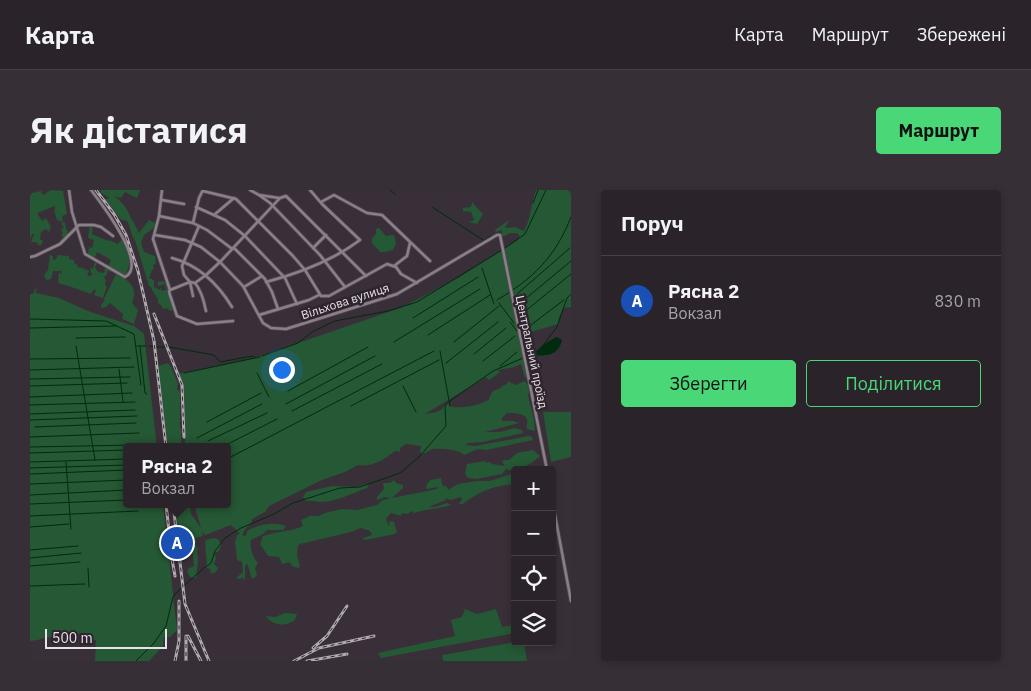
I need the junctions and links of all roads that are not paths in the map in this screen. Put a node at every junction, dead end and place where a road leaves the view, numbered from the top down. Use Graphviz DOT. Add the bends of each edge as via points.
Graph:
graph roads {
  1 [pos="69,190"];
  2 [pos="91,190"];
  3 [pos="162,190"];
  4 [pos="203,190"];
  5 [pos="250,190"];
  6 [pos="310,190"];
  7 [pos="259,195"];
  8 [pos="234,198"];
  9 [pos="280,198"];
  10 [pos="162,200"];
  11 [pos="321,202"];
  12 [pos="184,204"];
  13 [pos="272,206"];
  14 [pos="196,207"];
  15 [pos="214,214"];
  16 [pos="159,216"];
  17 [pos="258,221"];
  18 [pos="193,223"];
  19 [pos="77,226"];
  20 [pos="199,226"];
  21 [pos="155,235"];
  22 [pos="326,235"];
  23 [pos="113,236"];
  24 [pos="245,236"];
  25 [pos="502,237"];
  26 [pos="409,240"];
  27 [pos="192,242"];
  28 [pos="233,248"];
  29 [pos="313,248"];
  30 [pos="344,252"];
  31 [pos="30,257"];
  32 [pos="172,258"];
  33 [pos="184,261"];
  34 [pos="325,261"];
  35 [pos="430,261"];
  36 [pos="220,262"];
  37 [pos="394,266"];
  38 [pos="305,270"];
  39 [pos="205,275"];
  40 [pos="262,276"];
  41 [pos="366,276"];
  42 [pos="284,277"];
  43 [pos="190,282"];
  44 [pos="266,282"];
  45 [pos="195,283"];
  46 [pos="417,283"];
  47 [pos="244,287"];
  48 [pos="345,287"];
  49 [pos="170,290"];
  50 [pos="319,295"];
  51 [pos="192,296"];
  52 [pos="297,304"];
  53 [pos="232,307"];
  54 [pos="278,309"];
  55 [pos="206,311"];
  56 [pos="259,315"];
  57 [pos="233,321"];
  58 [pos="546,466"];
  59 [pos="554,511"];
  60 [pos="571,601"];
  1 -- 19 [label="street"];
  2 -- 19 [label="street" via="112,218 127,248 131,268 128,275 125,277 85,254"];
  3 -- 10 [label="street"];
  4 -- 8 [label="street"];
  4 -- 14 [label="street"];
  5 -- 7 [label="street"];
  6 -- 11 [label="street"];
  7 -- 9 [label="street"];
  7 -- 13 [label="street"];
  8 -- 15 [label="street"];
  8 -- 17 [label="street"];
  9 -- 13 [label="street"];
  9 -- 22 [label="street" via="286,196"];
  10 -- 12 [label="street"];
  10 -- 16 [label="street"];
  11 -- 26 [label="street" via="334,195 367,213 385,217"];
  11 -- 30 [label="street" via="360,240"];
  13 -- 17 [label="street"];
  13 -- 29 [label="street"];
  14 -- 15 [label="street"];
  14 -- 18 [label="street"];
  15 -- 24 [label="street"];
  16 -- 18 [label="street"];
  16 -- 21 [label="street"];
  17 -- 24 [label="street"];
  17 -- 38 [label="street"];
  18 -- 20 [label="street"];
  19 -- 23 [label="street" via="94,225"];
  19 -- 31 [label="street" via="60,244"];
  20 -- 27 [label="street"];
  20 -- 28 [label="street"];
  21 -- 27 [label="street"];
  21 -- 49 [label="street" via="153,239"];
  22 -- 29 [label="street"];
  22 -- 30 [label="street"];
  24 -- 28 [label="street"];
  24 -- 42 [label="street"];
  25 -- 46 [label="street, Вільхова вулиця" via="497,235"];
  25 -- 58 [label="street, Центральний проїзд" via="510,294"];
  26 -- 35 [label="street"];
  26 -- 37 [label="street" via="407,256"];
  27 -- 33 [label="street"];
  27 -- 36 [label="street"];
  28 -- 36 [label="street"];
  28 -- 40 [label="street"];
  29 -- 34 [label="street"];
  30 -- 34 [label="street"];
  30 -- 41 [label="street"];
  32 -- 33 [label="street"];
  33 -- 39 [label="street"];
  33 -- 43 [label="street" via="182,270"];
  34 -- 38 [label="street"];
  34 -- 48 [label="street"];
  36 -- 39 [label="street"];
  36 -- 47 [label="street"];
  37 -- 41 [label="street" via="387,264"];
  37 -- 46 [label="street"];
  38 -- 42 [label="street"];
  38 -- 50 [label="street"];
  39 -- 45 [label="street"];
  39 -- 53 [label="street"];
  40 -- 44 [label="street"];
  40 -- 47 [label="street"];
  41 -- 48 [label="street"];
  42 -- 44 [label="street"];
  42 -- 52 [label="street"];
  43 -- 45 [label="street"];
  43 -- 49 [label="street"];
  43 -- 51 [label="street"];
  44 -- 54 [label="street"];
  45 -- 55 [label="street"];
  46 -- 56 [label="street, Вільхова вулиця" via="397,294 291,328 269,327"];
  47 -- 56 [label="street"];
  48 -- 50 [label="street" via="326,297"];
  49 -- 57 [label="street" via="177,316 197,324"];
  50 -- 52 [label="street"];
  52 -- 54 [label="street"];
  54 -- 56 [label="street"];
  59 -- 60 [label="street"];
}
